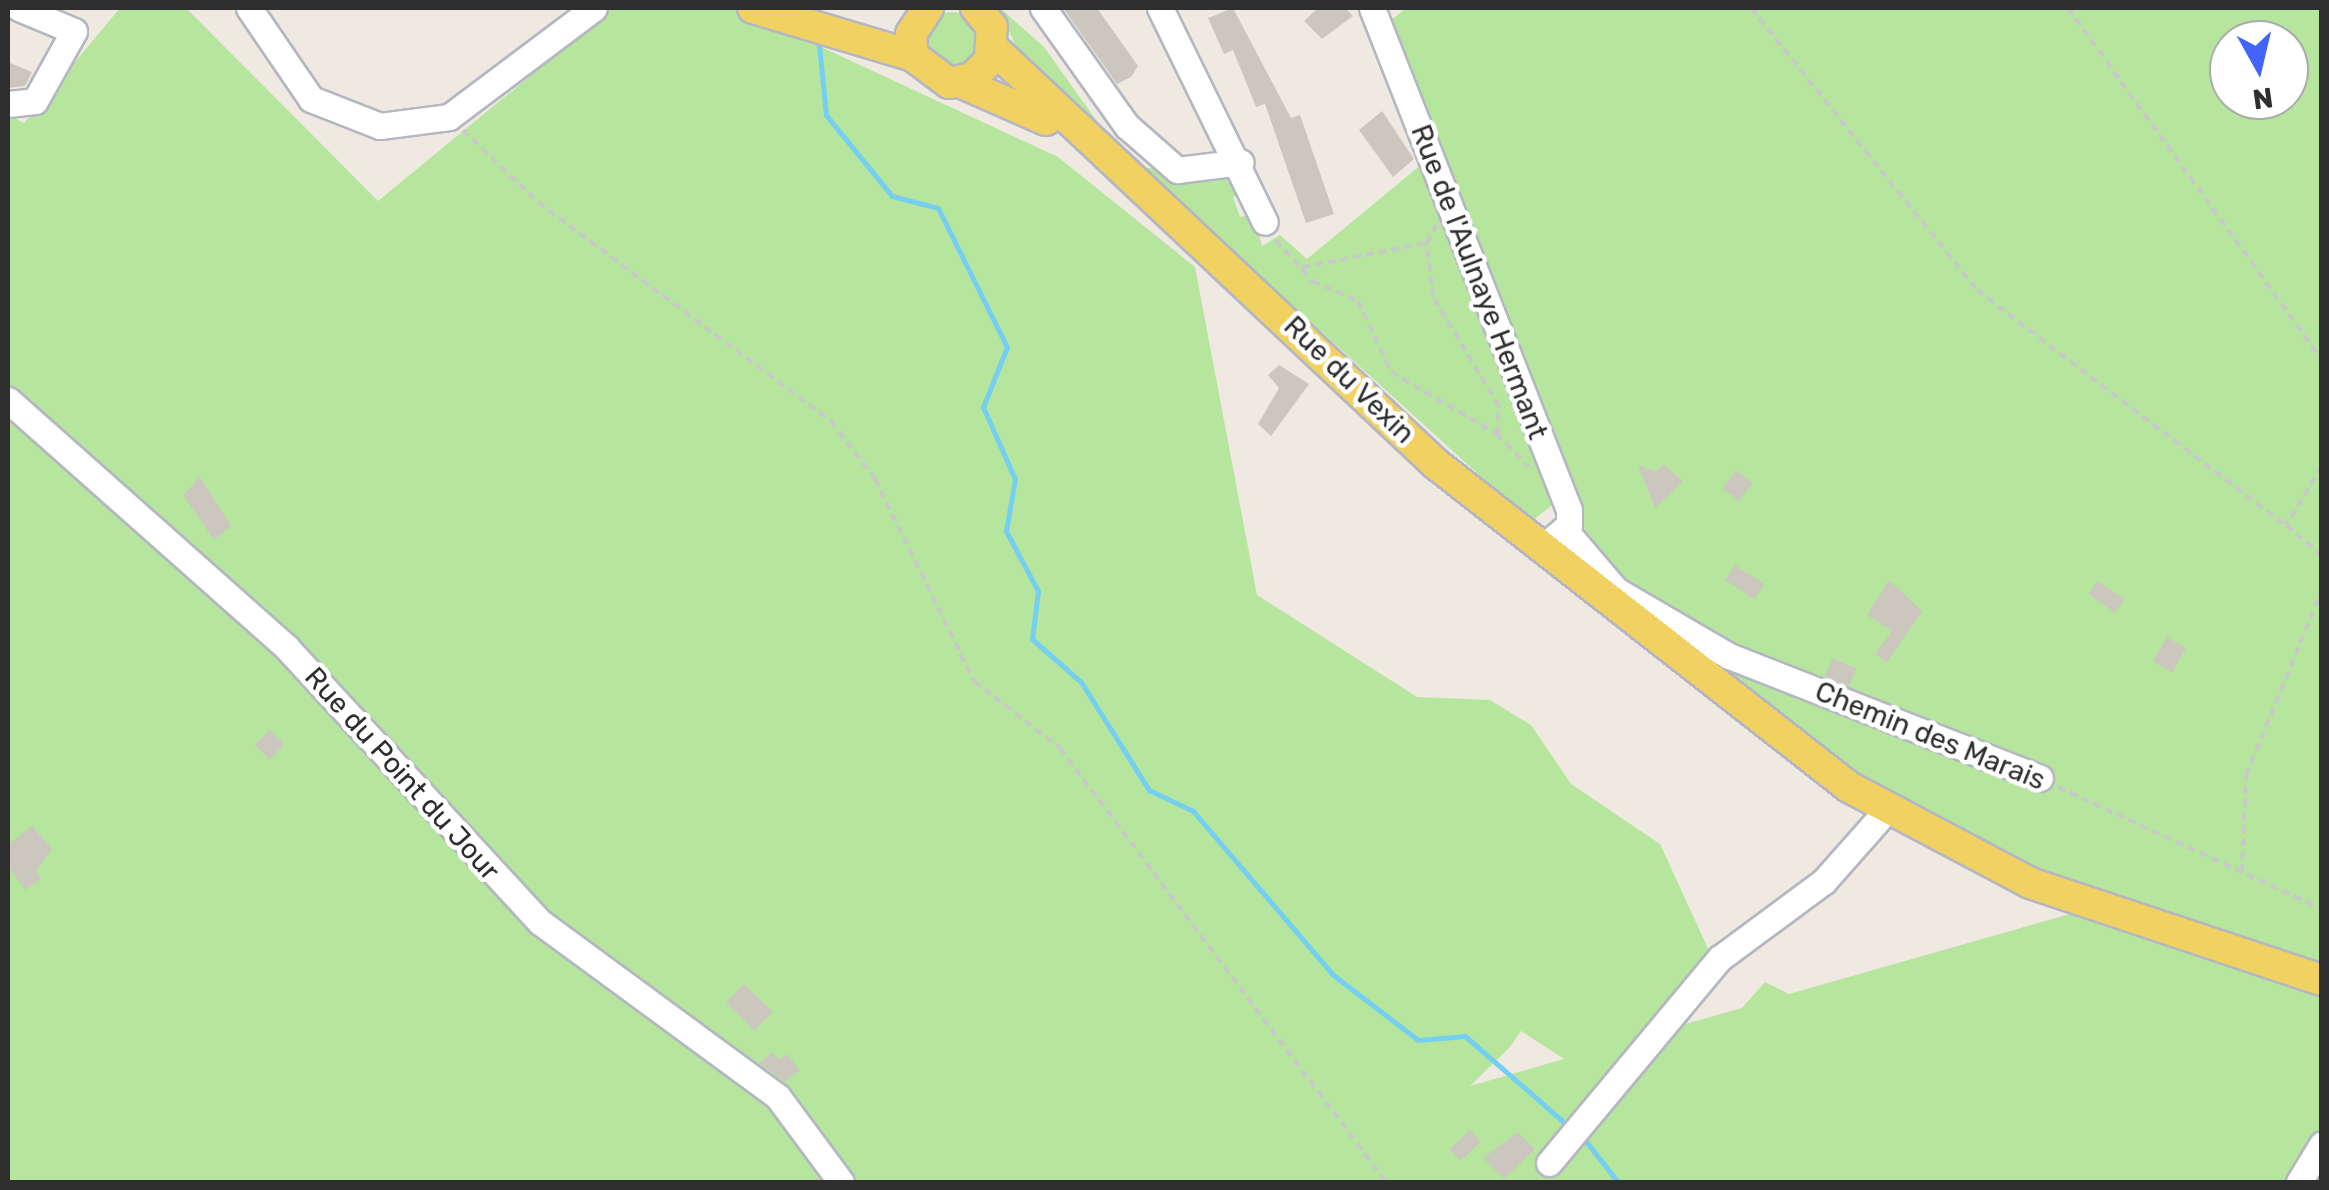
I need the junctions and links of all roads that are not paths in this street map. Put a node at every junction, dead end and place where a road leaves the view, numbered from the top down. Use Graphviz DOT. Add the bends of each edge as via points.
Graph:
graph roads {
  1 [pos="19,8"];
  2 [pos="249,8"];
  3 [pos="594,8"];
  4 [pos="753,8"];
  5 [pos="805,8"];
  6 [pos="976,8"];
  7 [pos="1042,8"];
  8 [pos="1160,8"];
  9 [pos="1372,8"];
  10 [pos="921,15"];
  11 [pos="994,48"];
  12 [pos="913,56"];
  13 [pos="960,82"];
  14 [pos="8,104"];
  15 [pos="1150,146"];
  16 [pos="1101,153"];
  17 [pos="1241,162"];
  18 [pos="1264,222"];
  19 [pos="8,400"];
  20 [pos="1553,538"];
  21 [pos="1629,606"];
  22 [pos="2040,778"];
  23 [pos="1886,812"];
  24 [pos="2322,980"];
  25 [pos="2322,1144"];
  26 [pos="1548,1164"];
  27 [pos="841,1182"];
  28 [pos="2298,1182"];
  1 -- 14 [label="street" via="74,31 35,101"];
  2 -- 3 [label="street" via="285,71 332,111 380,126 449,117"];
  4 -- 12 [label="main road"];
  5 -- 10 [label="main road" via="880,26"];
  6 -- 11 [label="main road"];
  7 -- 15 [label="street"];
  8 -- 17 [label="street"];
  9 -- 20 [label="street, Rue de l'Aulnaye Hermant" via="1569,510"];
  10 -- 12 [label="main road"];
  11 -- 13 [label="main road" via="982,70"];
  11 -- 16 [label="main road, Rue du Vexin"];
  12 -- 13 [label="main road" via="927,75"];
  13 -- 16 [label="main road"];
  15 -- 16 [label="street"];
  15 -- 17 [label="street" via="1202,174"];
  16 -- 20 [label="main road, Rue du Vexin" via="1436,464"];
  17 -- 18 [label="street"];
  19 -- 27 [label="street, Rue du Point du Jour" via="287,648 540,922 778,1097"];
  20 -- 21 [label="main road, Rue du Vexin"];
  21 -- 22 [label="street, Chemin des Marais" via="1729,656"];
  21 -- 23 [label="main road, Rue du Vexin"];
  23 -- 24 [label="main road, Rue du Vexin" via="2030,883"];
  23 -- 26 [label="street" via="1824,881 1720,958"];
  25 -- 28 [label="street"];
}
